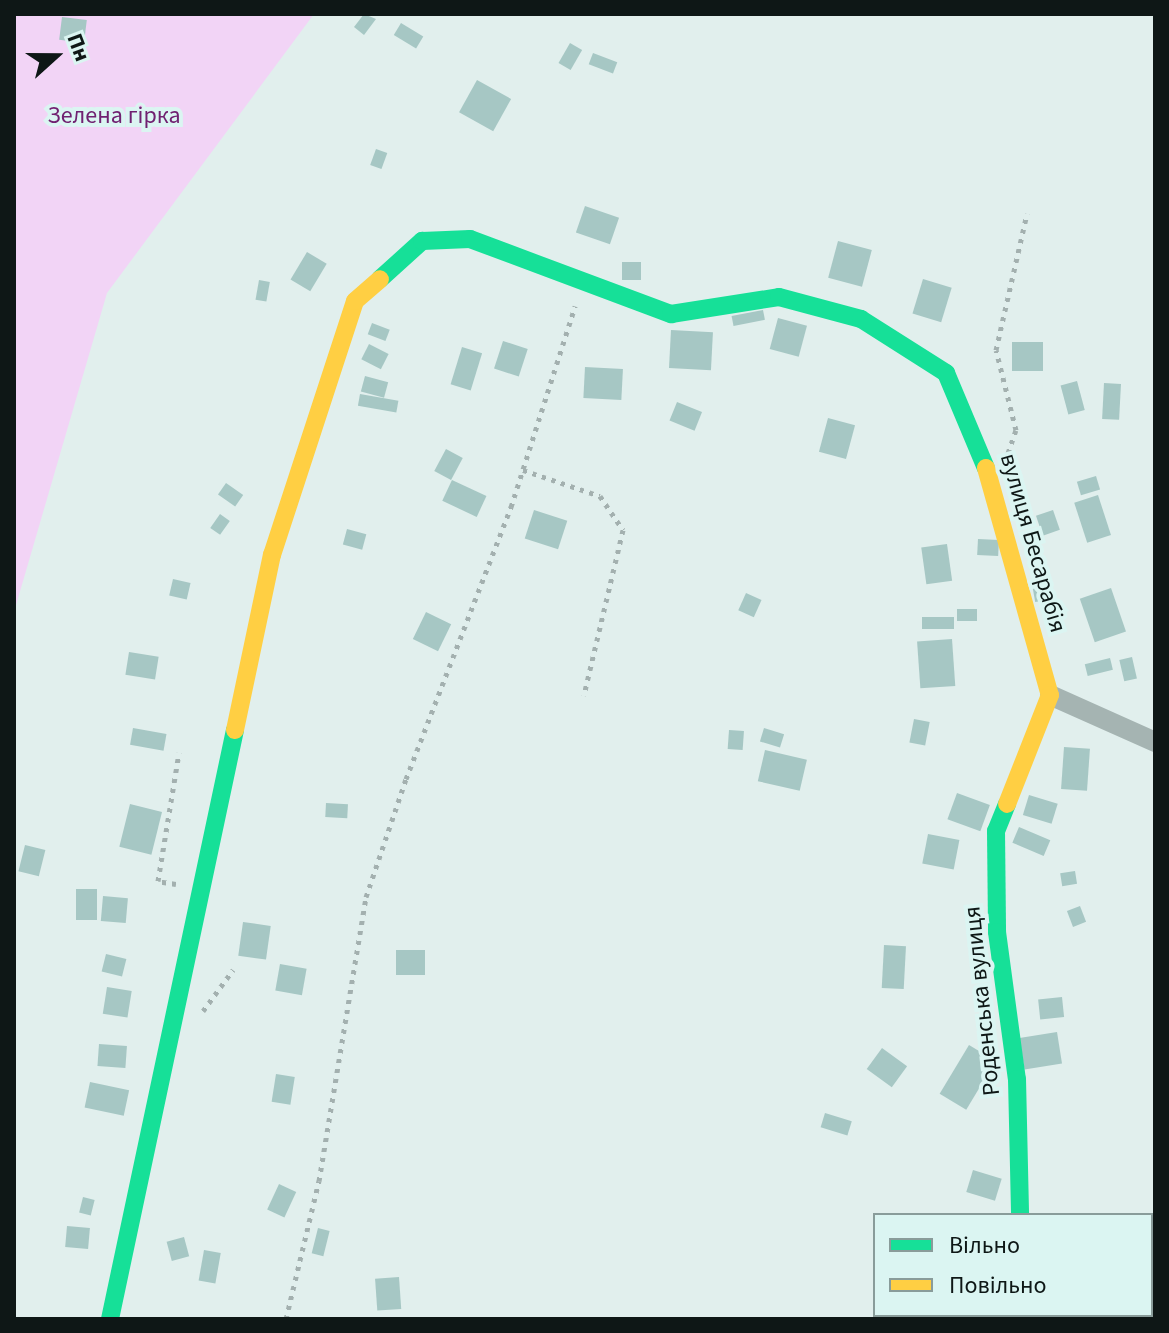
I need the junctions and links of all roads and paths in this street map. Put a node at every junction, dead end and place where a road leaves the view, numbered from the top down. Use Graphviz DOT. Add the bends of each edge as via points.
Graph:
graph roads {
  1 [pos="1027,213"];
  2 [pos="582,282"];
  3 [pos="523,470"];
  4 [pos="995,493"];
  5 [pos="584,695"];
  6 [pos="1050,695"];
  7 [pos="1155,742"];
  8 [pos="179,753"];
  9 [pos="201,888"];
  10 [pos="1020,1213"];
  11 [pos="110,1319"];
  12 [pos="286,1319"];
  1 -- 4 [label="path" via="996,350 1016,430"];
  2 -- 3 [label="path"];
  2 -- 4 [label="street, вулиця Бесарабія" via="671,314 779,297 861,319 946,373"];
  2 -- 9 [label="street, вулиця Бесарабія" via="470,239 422,241 355,301 272,555"];
  3 -- 5 [label="path" via="600,496 623,530"];
  3 -- 12 [label="path" via="366,897 319,1181"];
  4 -- 6 [label="street, вулиця Бесарабія"];
  6 -- 7 [label="street"];
  6 -- 10 [label="street, Роденська вулиця" via="996,831 997,932 1017,1079"];
  8 -- 9 [label="path" via="158,881"];
  9 -- 11 [label="street"];
}
